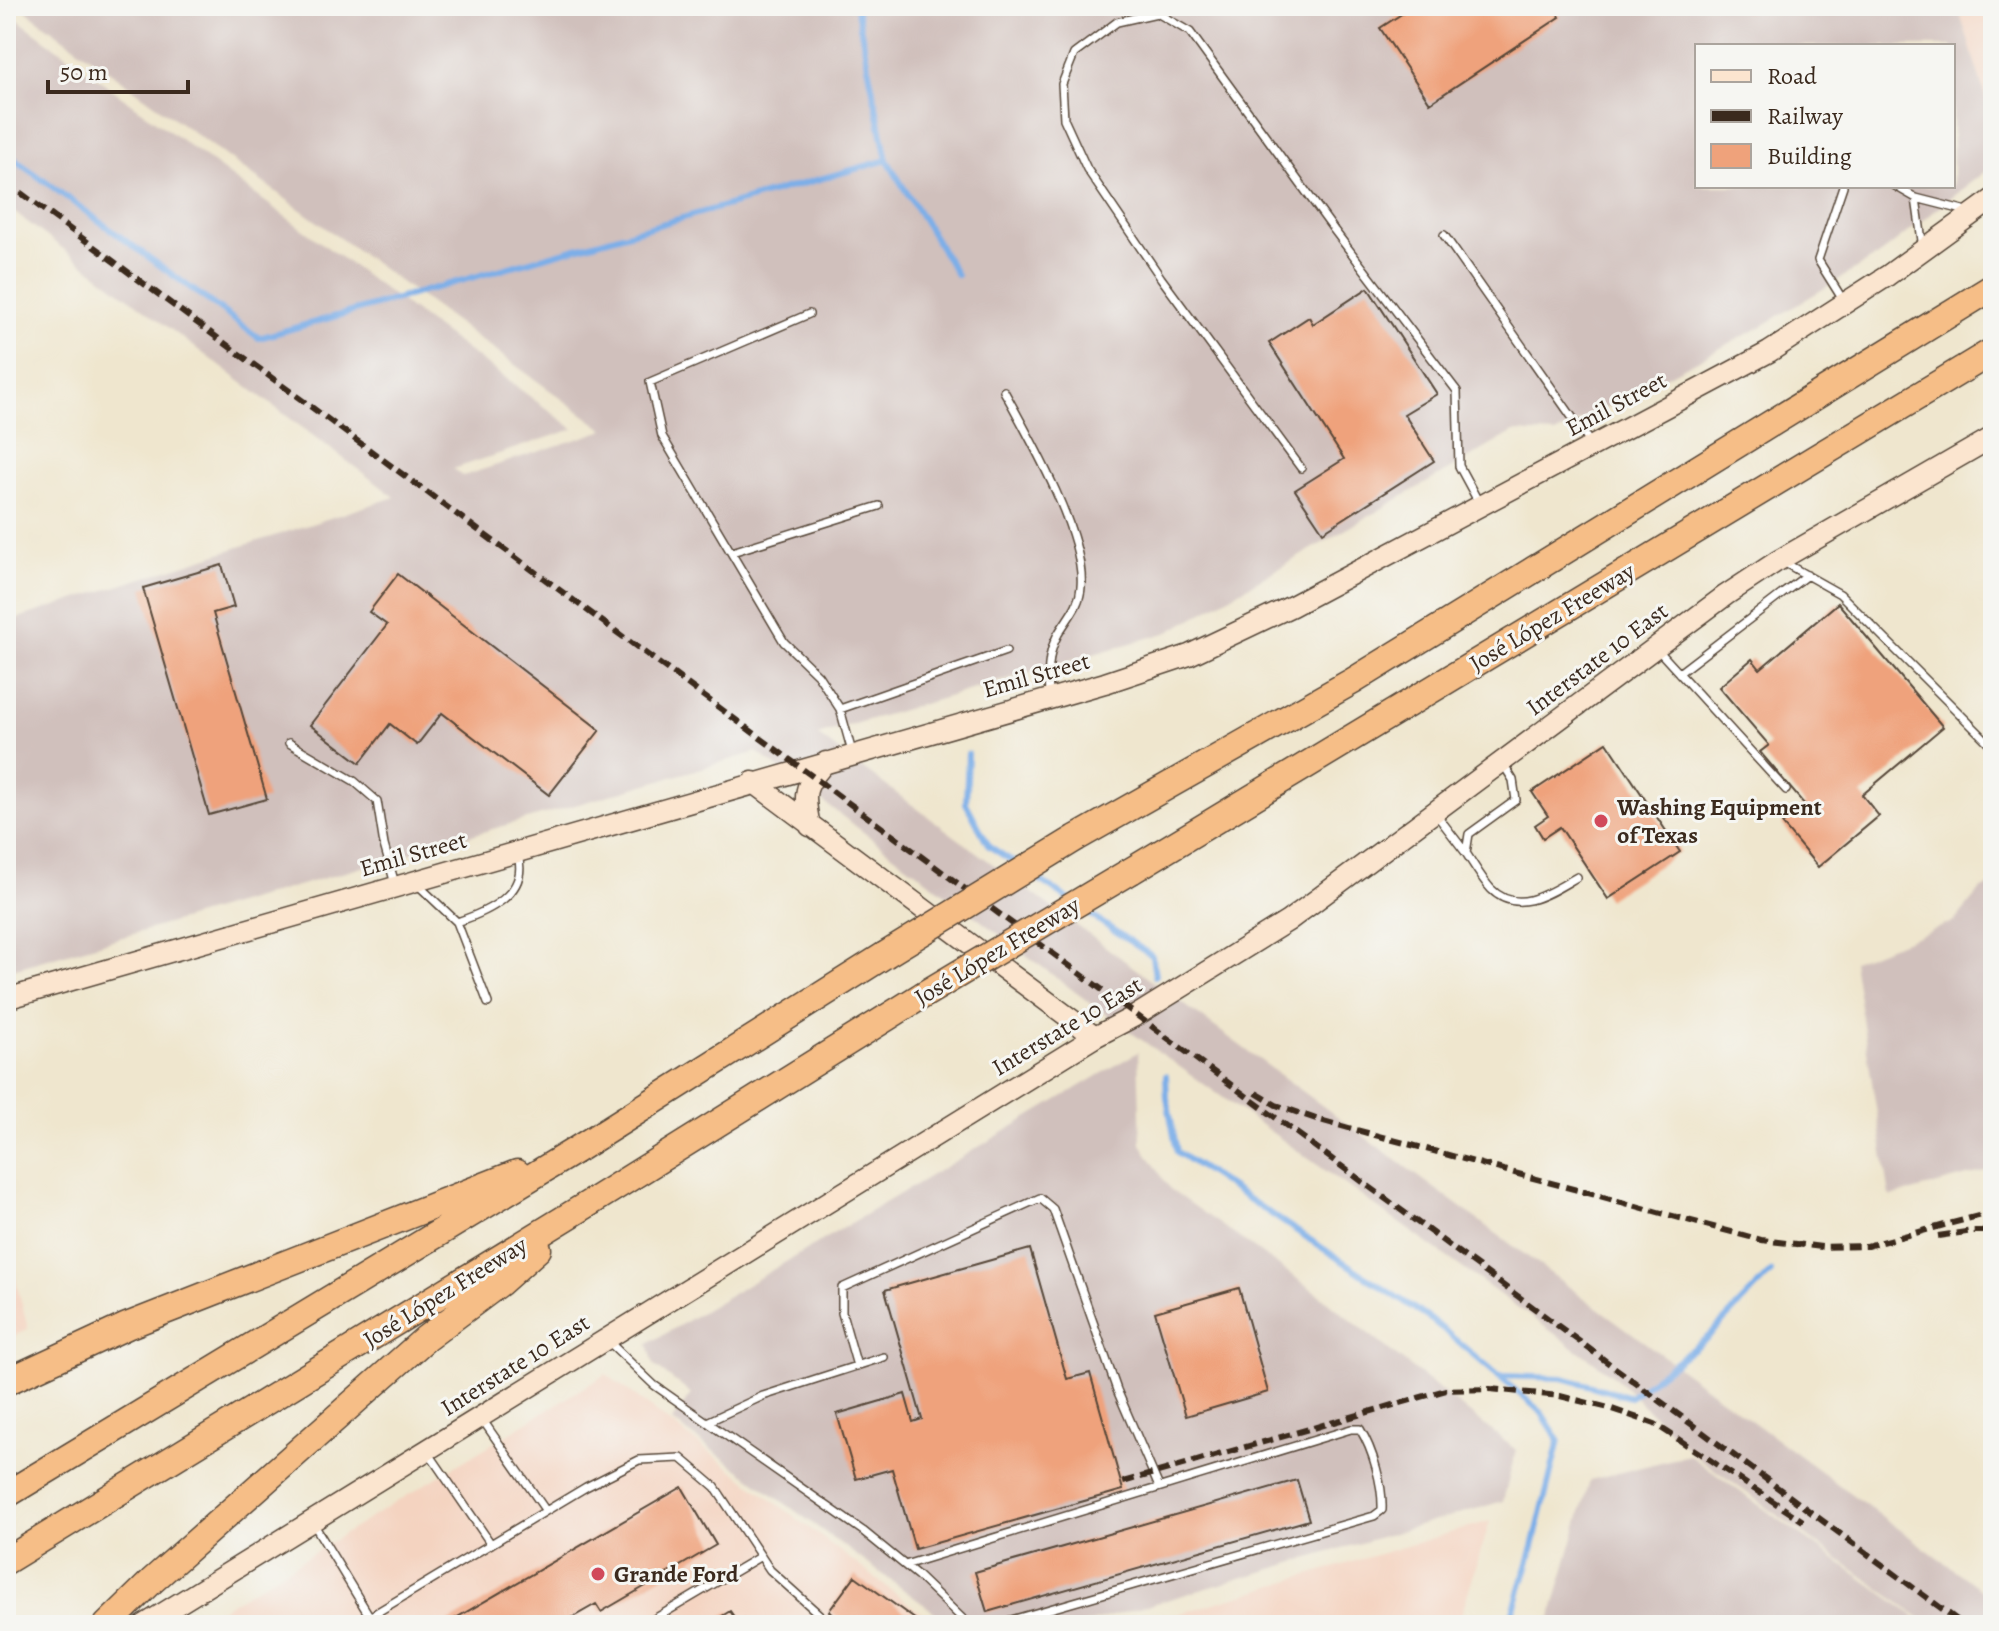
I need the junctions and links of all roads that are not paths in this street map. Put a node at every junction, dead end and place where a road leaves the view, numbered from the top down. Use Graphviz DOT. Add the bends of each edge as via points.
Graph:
graph roads {
  1 [pos="1842,188"];
  2 [pos="1898,188"];
  3 [pos="1916,198"];
  4 [pos="1993,199"];
  5 [pos="1973,213"];
  6 [pos="1444,235"];
  7 [pos="1923,249"];
  8 [pos="1993,287"];
  9 [pos="1845,304"];
  10 [pos="809,314"];
  11 [pos="1993,351"];
  12 [pos="1004,391"];
  13 [pos="1993,437"];
  14 [pos="1592,446"];
  15 [pos="1301,468"];
  16 [pos="1481,505"];
  17 [pos="879,506"];
  18 [pos="732,552"];
  19 [pos="1780,559"];
  20 [pos="1807,575"];
  21 [pos="1655,648"];
  22 [pos="1006,651"];
  23 [pos="1679,673"];
  24 [pos="1049,699"];
  25 [pos="840,709"];
  26 [pos="289,743"];
  27 [pos="1993,747"];
  28 [pos="852,754"];
  29 [pos="827,761"];
  30 [pos="1502,762"];
  31 [pos="753,782"];
  32 [pos="1786,790"];
  33 [pos="1435,812"];
  34 [pos="810,826"];
  35 [pos="516,851"];
  36 [pos="1466,853"];
  37 [pos="1577,877"];
  38 [pos="404,883"];
  39 [pos="457,922"];
  40 [pos="6,999"];
  41 [pos="488,1003"];
  42 [pos="1095,1037"];
  43 [pos="576,1150"];
  44 [pos="593,1201"];
  45 [pos="606,1340"];
  46 [pos="884,1357"];
  47 [pos="857,1366"];
  48 [pos="6,1382"];
  49 [pos="481,1417"];
  50 [pos="707,1422"];
  51 [pos="427,1450"];
  52 [pos="1159,1487"];
  53 [pos="6,1495"];
  54 [pos="546,1511"];
  55 [pos="312,1521"];
  56 [pos="491,1544"];
  57 [pos="761,1556"];
  58 [pos="6,1561"];
  59 [pos="905,1565"];
  60 [pos="370,1617"];
  61 [pos="107,1625"];
  62 [pos="144,1625"];
  63 [pos="356,1625"];
  64 [pos="644,1625"];
  65 [pos="831,1625"];
  66 [pos="973,1625"];
  67 [pos="994,1625"];
  1 -- 9 [label="lane" via="1818,260"];
  2 -- 3 [label="lane"];
  3 -- 5 [label="lane"];
  3 -- 7 [label="lane"];
  4 -- 5 [label="main road, Emil Street"];
  5 -- 7 [label="main road, Emil Street"];
  6 -- 14 [label="lane"];
  7 -- 9 [label="main road, Emil Street"];
  8 -- 43 [label="highway, José López Freeway, bridge" via="1353,681 1076,838"];
  9 -- 14 [label="main road, Emil Street" via="1769,352"];
  10 -- 18 [label="lane" via="650,382 662,436"];
  11 -- 44 [label="highway, José López Freeway, bridge" via="923,995"];
  12 -- 24 [label="lane" via="1069,525 1082,586 1048,663"];
  13 -- 19 [label="main road, Interstate 10 East"];
  14 -- 16 [label="main road, Emil Street"];
  15 -- 16 [label="lane" via="1095,182 1064,119 1062,84 1074,54 1117,22 1157,13 1190,32 1457,391 1459,466"];
  16 -- 24 [label="main road, Emil Street" via="1189,655"];
  17 -- 18 [label="lane"];
  18 -- 25 [label="lane" via="784,642 818,675"];
  19 -- 20 [label="lane"];
  19 -- 21 [label="main road, Interstate 10 East"];
  20 -- 23 [label="lane"];
  20 -- 27 [label="lane" via="1840,594"];
  21 -- 23 [label="lane"];
  21 -- 30 [label="main road, Interstate 10 East"];
  22 -- 25 [label="lane"];
  23 -- 32 [label="lane"];
  24 -- 28 [label="main road, Emil Street"];
  25 -- 28 [label="lane"];
  26 -- 38 [label="lane" via="354,781 377,801 384,845"];
  28 -- 29 [label="main road, Emil Street"];
  29 -- 31 [label="main road, Emil Street"];
  29 -- 34 [label="main road" via="806,787"];
  30 -- 33 [label="main road, Interstate 10 East"];
  30 -- 36 [label="lane" via="1513,780 1516,800 1469,834"];
  31 -- 34 [label="main road"];
  31 -- 35 [label="main road, Emil Street"];
  33 -- 36 [label="lane"];
  33 -- 42 [label="main road, Interstate 10 East" via="1252,946"];
  34 -- 42 [label="main road"];
  35 -- 38 [label="main road, Emil Street"];
  35 -- 39 [label="lane" via="522,870 518,882 495,907"];
  36 -- 37 [label="lane" via="1492,891 1512,902 1541,899"];
  38 -- 39 [label="lane"];
  38 -- 40 [label="main road, Emil Street"];
  39 -- 41 [label="lane"];
  42 -- 45 [label="main road, Interstate 10 East"];
  43 -- 48 [label="highway" via="127,1326"];
  43 -- 53 [label="highway, José López Freeway"];
  44 -- 58 [label="highway, José López Freeway"];
  44 -- 61 [label="highway" via="500,1283 425,1339"];
  45 -- 49 [label="main road, Interstate 10 East"];
  45 -- 50 [label="lane" via="654,1385"];
  46 -- 47 [label="lane"];
  47 -- 50 [label="lane" via="763,1396"];
  47 -- 52 [label="lane" via="842,1313 842,1288 1040,1198 1053,1209 1117,1390"];
  49 -- 51 [label="main road, Interstate 10 East"];
  49 -- 54 [label="lane"];
  50 -- 59 [label="lane"];
  51 -- 55 [label="main road, Interstate 10 East"];
  51 -- 56 [label="lane"];
  52 -- 59 [label="lane"];
  52 -- 67 [label="lane" via="1360,1429 1378,1478 1382,1510"];
  54 -- 56 [label="lane"];
  54 -- 57 [label="lane" via="639,1460 681,1458 715,1487"];
  55 -- 60 [label="lane"];
  55 -- 62 [label="main road, Interstate 10 East"];
  56 -- 60 [label="lane"];
  57 -- 64 [label="lane"];
  57 -- 65 [label="lane"];
  59 -- 66 [label="lane"];
  60 -- 63 [label="lane"];
}
